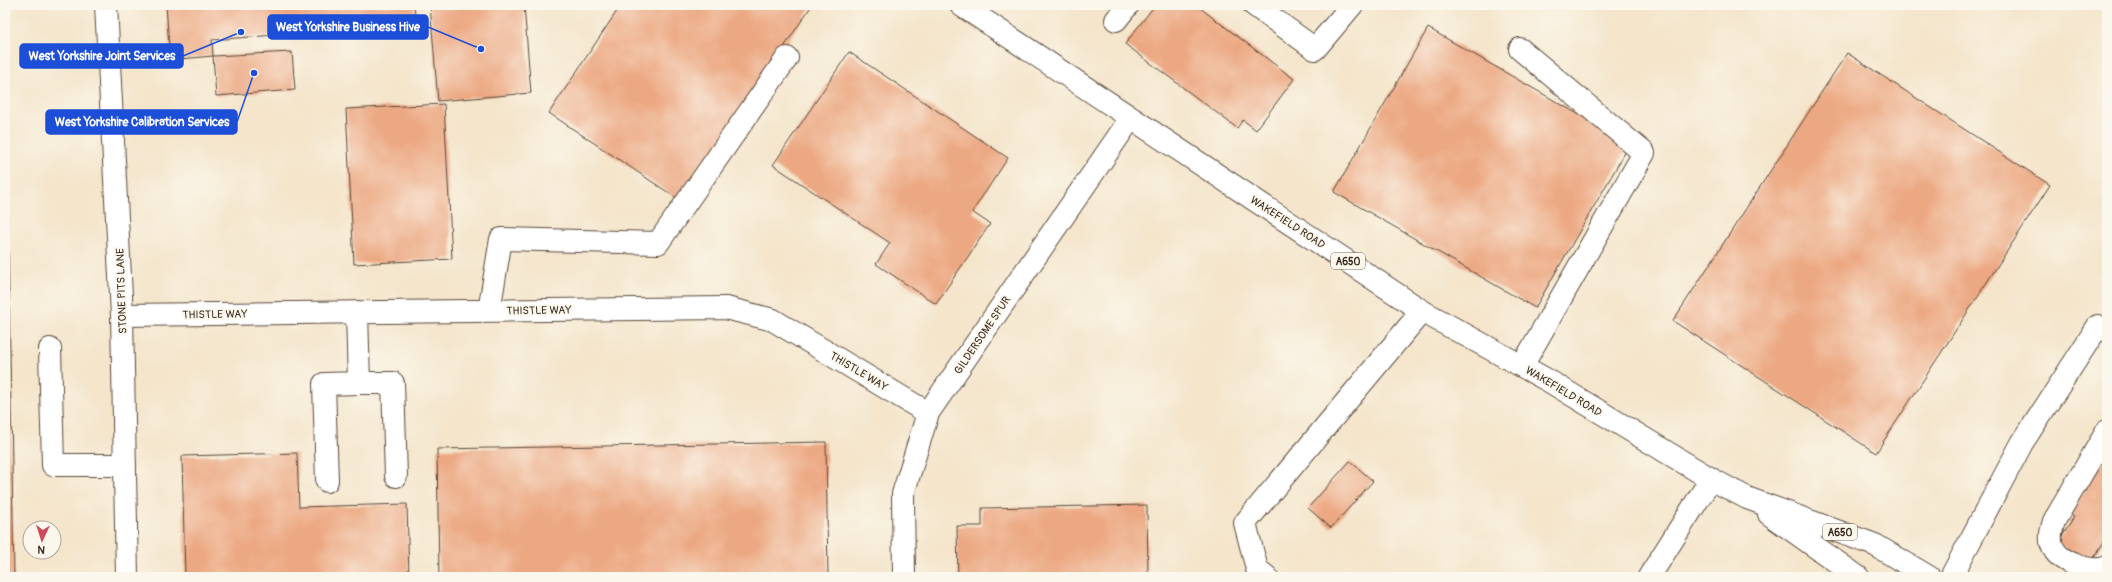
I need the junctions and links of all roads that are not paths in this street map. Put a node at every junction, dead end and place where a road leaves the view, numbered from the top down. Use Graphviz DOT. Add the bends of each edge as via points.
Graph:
graph roads {
  1 [pos="106,5"];
  2 [pos="961,5"];
  3 [pos="1254,5"];
  4 [pos="1352,5"];
  5 [pos="1520,49"];
  6 [pos="787,58"];
  7 [pos="1131,118"];
  8 [pos="490,311"];
  9 [pos="1422,311"];
  10 [pos="357,312"];
  11 [pos="122,315"];
  12 [pos="2107,331"];
  13 [pos="50,349"];
  14 [pos="1522,366"];
  15 [pos="359,383"];
  16 [pos="928,413"];
  17 [pos="2107,431"];
  18 [pos="125,465"];
  19 [pos="396,476"];
  20 [pos="1711,479"];
  21 [pos="327,481"];
  22 [pos="1748,498"];
  23 [pos="2107,567"];
  24 [pos="127,577"];
  25 [pos="904,577"];
  26 [pos="1267,577"];
  27 [pos="1649,577"];
  28 [pos="1858,577"];
  29 [pos="1929,577"];
  30 [pos="1951,577"];
  1 -- 11 [label="street, STONE PITS LANE"];
  2 -- 7 [label="street, WAKEFIELD ROAD / A650"];
  3 -- 4 [label="street" via="1315,49"];
  5 -- 14 [label="street" via="1644,153"];
  6 -- 8 [label="street" via="658,243 501,239"];
  7 -- 9 [label="street, WAKEFIELD ROAD / A650"];
  7 -- 16 [label="street, GILDERSOME SPUR"];
  8 -- 10 [label="street, THISTLE WAY"];
  8 -- 16 [label="street, THISTLE WAY" via="726,308 773,320"];
  9 -- 14 [label="street, WAKEFIELD ROAD / A650"];
  9 -- 26 [label="street" via="1244,523 1257,569"];
  10 -- 11 [label="street, THISTLE WAY"];
  10 -- 15 [label="street"];
  11 -- 18 [label="street, STONE PITS LANE"];
  12 -- 30 [label="street" via="2098,326 2022,443"];
  13 -- 18 [label="street" via="53,465"];
  14 -- 20 [label="street, WAKEFIELD ROAD / A650"];
  15 -- 19 [label="street" via="393,383"];
  15 -- 21 [label="street" via="324,384"];
  16 -- 25 [label="street, GILDERSOME SPUR" via="903,494"];
  17 -- 23 [label="street" via="2054,521 2050,535 2055,551 2071,563 2089,570"];
  18 -- 24 [label="street, STONE PITS LANE"];
  20 -- 22 [label="street, WAKEFIELD ROAD / A650"];
  20 -- 27 [label="street"];
  22 -- 28 [label="street, WAKEFIELD ROAD / A650"];
  22 -- 29 [label="street, WAKEFIELD ROAD / A650" via="1874,545"];
}
